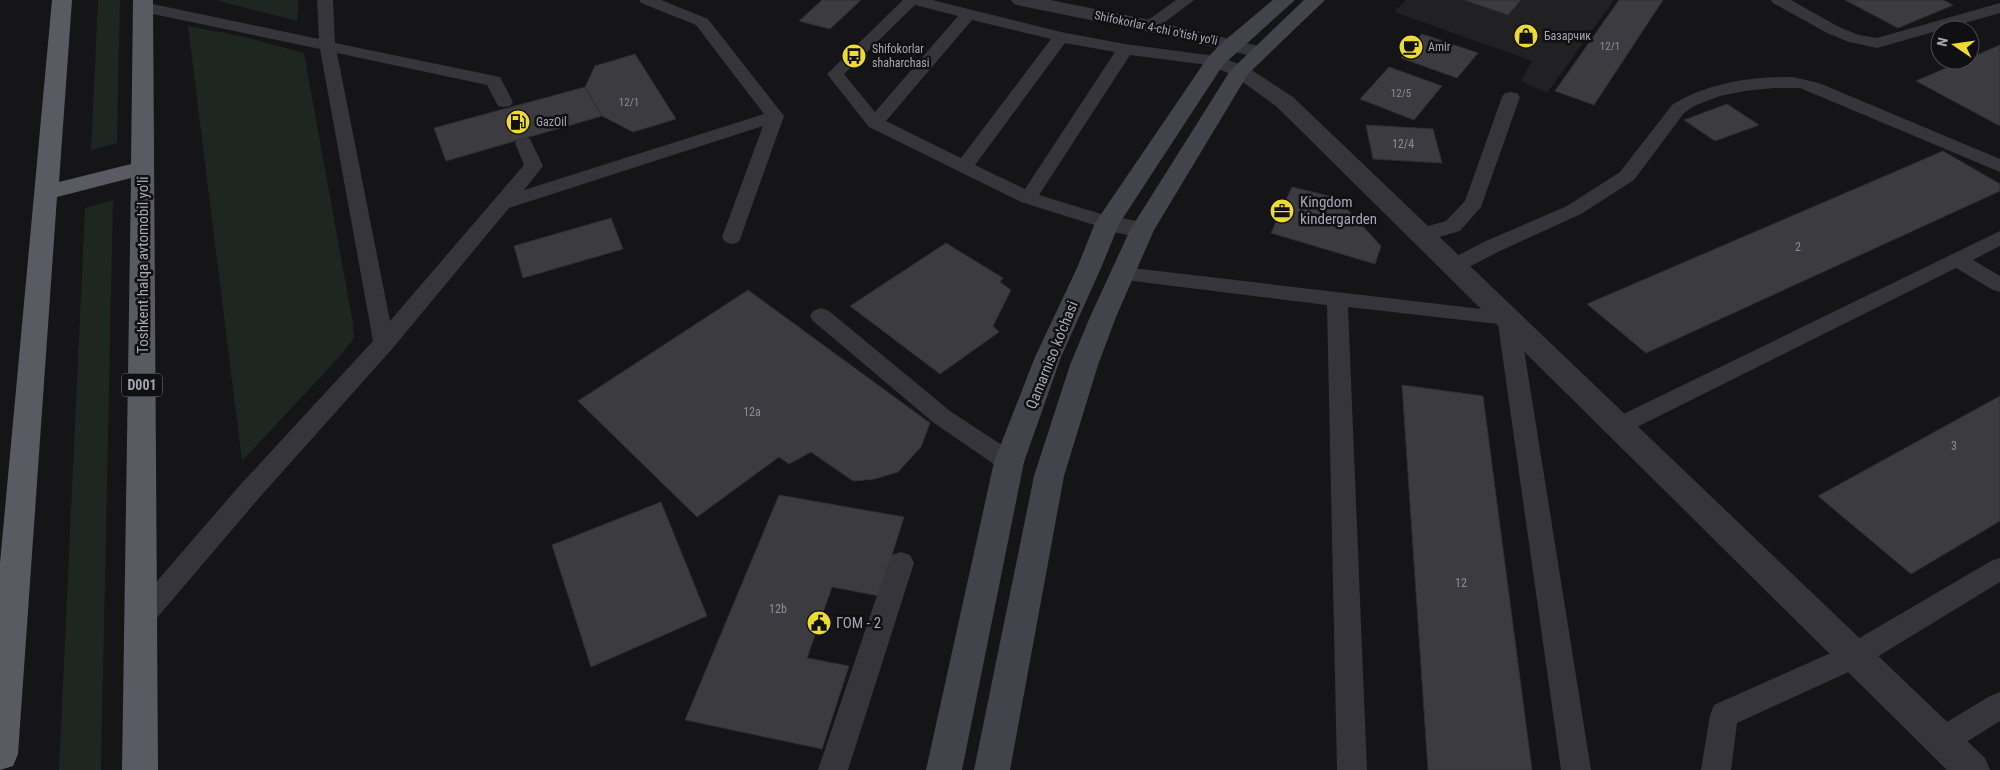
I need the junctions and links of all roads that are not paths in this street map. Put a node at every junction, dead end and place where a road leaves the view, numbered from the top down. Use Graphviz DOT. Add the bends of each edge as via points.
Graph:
graph roads {
  1 [pos="62,0"];
  2 [pos="325,0"];
  3 [pos="647,0"];
  4 [pos="913,0"];
  5 [pos="1021,0"];
  6 [pos="1186,0"];
  7 [pos="1285,0"];
  8 [pos="1315,0"];
  9 [pos="1779,0"];
  10 [pos="143,3"];
  11 [pos="2000,8"];
  12 [pos="968,13"];
  13 [pos="1150,26"];
  14 [pos="1062,37"];
  15 [pos="327,44"];
  16 [pos="1125,49"];
  17 [pos="1260,52"];
  18 [pos="1223,53"];
  19 [pos="1240,71"];
  20 [pos="1511,97"];
  21 [pos="504,102"];
  22 [pos="775,116"];
  23 [pos="875,123"];
  24 [pos="524,143"];
  25 [pos="965,166"];
  26 [pos="2000,166"];
  27 [pos="143,168"];
  28 [pos="46,193"];
  29 [pos="1028,198"];
  30 [pos="503,203"];
  31 [pos="1107,223"];
  32 [pos="1142,230"];
  33 [pos="1422,235"];
  34 [pos="732,237"];
  35 [pos="2000,238"];
  36 [pos="1957,259"];
  37 [pos="1454,266"];
  38 [pos="1124,274"];
  39 [pos="2000,285"];
  40 [pos="1337,298"];
  41 [pos="821,316"];
  42 [pos="1508,318"];
  43 [pos="384,343"];
  44 [pos="1619,426"];
  45 [pos="1009,462"];
  46 [pos="901,563"];
  47 [pos="2000,569"];
  48 [pos="141,618"];
  49 [pos="1854,656"];
  50 [pos="2000,705"];
  51 [pos="1942,741"];
  52 [pos="0,754"];
  53 [pos="140,770"];
  54 [pos="834,770"];
  55 [pos="944,770"];
  56 [pos="992,770"];
  57 [pos="1352,770"];
  58 [pos="1576,770"];
  59 [pos="1716,770"];
  60 [pos="1972,770"];
  1 -- 28 [label="highway"];
  2 -- 15 [label="lane"];
  3 -- 22 [label="lane" via="702,22"];
  4 -- 12 [label="lane"];
  4 -- 23 [label="lane" via="835,74"];
  5 -- 13 [label="street, Shifokorlar 4-chi o'tish yo'li"];
  6 -- 13 [label="lane"];
  7 -- 18 [label="main road, Qamarniso ko'chasi"];
  8 -- 17 [label="main road"];
  9 -- 11 [label="lane" via="1833,30 1855,39 1877,42"];
  10 -- 15 [label="lane"];
  10 -- 27 [label="highway, Toshkent halqa avtomobil yo'li / D001"];
  12 -- 14 [label="lane"];
  12 -- 23 [label="lane"];
  13 -- 18 [label="street, Shifokorlar 4-chi o'tish yo'li"];
  14 -- 16 [label="lane"];
  14 -- 25 [label="lane"];
  15 -- 21 [label="lane" via="494,81"];
  15 -- 43 [label="lane"];
  16 -- 18 [label="lane"];
  16 -- 29 [label="lane"];
  17 -- 18 [label="street"];
  17 -- 19 [label="main road"];
  18 -- 19 [label="street"];
  18 -- 31 [label="main road, Qamarniso ko'chasi"];
  19 -- 32 [label="main road"];
  19 -- 33 [label="street" via="1285,102"];
  20 -- 33 [label="lane" via="1474,203 1453,226"];
  22 -- 30 [label="lane"];
  22 -- 34 [label="lane"];
  23 -- 25 [label="lane"];
  24 -- 30 [label="lane" via="534,166"];
  25 -- 29 [label="lane"];
  26 -- 37 [label="lane" via="1813,86 1786,82 1730,88 1685,102 1627,176 1589,202"];
  27 -- 28 [label="highway"];
  27 -- 48 [label="highway, Toshkent halqa avtomobil yo'li / D001"];
  28 -- 52 [label="highway"];
  29 -- 31 [label="lane"];
  30 -- 43 [label="lane"];
  31 -- 32 [label="street"];
  31 -- 45 [label="main road, Qamarniso ko'chasi" via="1048,357"];
  32 -- 38 [label="main road"];
  33 -- 37 [label="street"];
  35 -- 36 [label="lane"];
  36 -- 39 [label="lane"];
  36 -- 44 [label="lane"];
  37 -- 42 [label="street"];
  38 -- 40 [label="lane"];
  38 -- 56 [label="main road" via="1084,365 1049,476"];
  40 -- 42 [label="lane"];
  40 -- 57 [label="lane"];
  41 -- 45 [label="lane" via="942,417"];
  42 -- 44 [label="street"];
  42 -- 58 [label="lane"];
  43 -- 48 [label="lane"];
  44 -- 49 [label="street"];
  45 -- 55 [label="main road, Qamarniso ko'chasi"];
  46 -- 54 [label="lane"];
  47 -- 49 [label="lane"];
  48 -- 53 [label="highway, Toshkent halqa avtomobil yo'li / D001"];
  49 -- 51 [label="street"];
  49 -- 59 [label="lane" via="1724,715"];
  50 -- 51 [label="lane"];
  51 -- 60 [label="street"];
}
